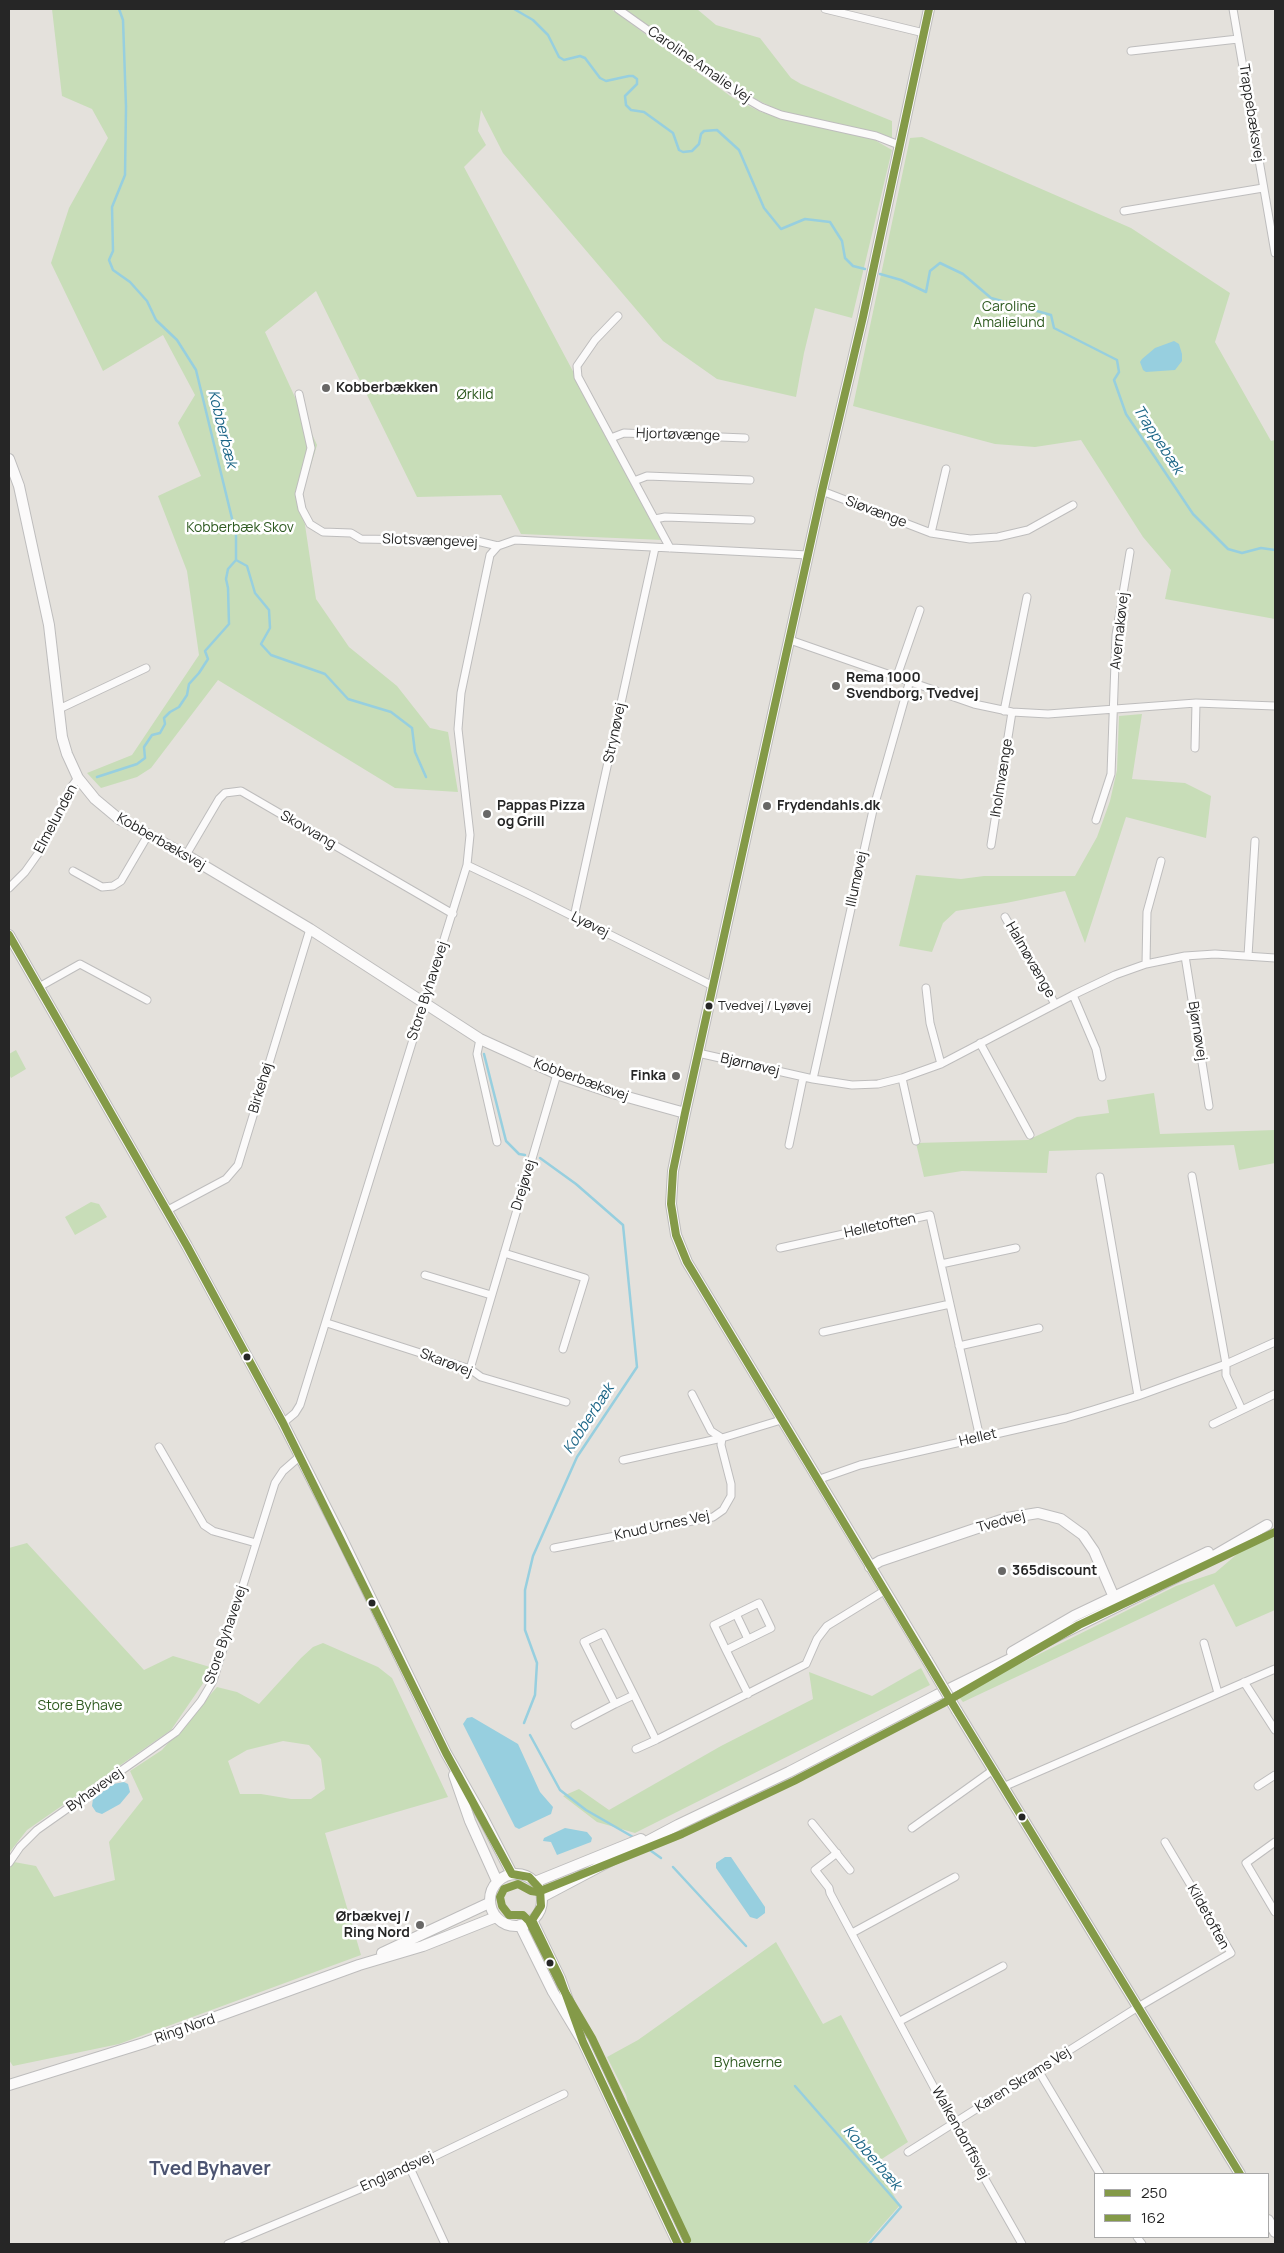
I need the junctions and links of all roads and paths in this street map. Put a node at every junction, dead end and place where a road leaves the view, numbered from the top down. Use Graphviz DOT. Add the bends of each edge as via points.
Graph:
graph roads {
  1 [pos="618,9"];
  2 [pos="824,9"];
  3 [pos="929,9"];
  4 [pos="1233,9"];
  5 [pos="924,34"];
  6 [pos="1238,39"];
  7 [pos="1131,51"];
  8 [pos="900,145"];
  9 [pos="1263,188"];
  10 [pos="1124,211"];
  11 [pos="1275,253"];
  12 [pos="618,316"];
  13 [pos="299,394"];
  14 [pos="611,438"];
  15 [pos="745,438"];
  16 [pos="9,458"];
  17 [pos="946,469"];
  18 [pos="750,480"];
  19 [pos="634,481"];
  20 [pos="822,490"];
  21 [pos="1073,505"];
  22 [pos="655,519"];
  23 [pos="751,520"];
  24 [pos="931,533"];
  25 [pos="498,546"];
  26 [pos="655,548"];
  27 [pos="670,548"];
  28 [pos="1130,552"];
  29 [pos="808,556"];
  30 [pos="1027,597"];
  31 [pos="920,610"];
  32 [pos="790,640"];
  33 [pos="146,668"];
  34 [pos="897,676"];
  35 [pos="910,680"];
  36 [pos="1196,703"];
  37 [pos="1275,706"];
  38 [pos="59,709"];
  39 [pos="1113,710"];
  40 [pos="1008,711"];
  41 [pos="1195,748"];
  42 [pos="78,778"];
  43 [pos="1096,820"];
  44 [pos="148,835"];
  45 [pos="1255,840"];
  46 [pos="991,845"];
  47 [pos="186,855"];
  48 [pos="1161,861"];
  49 [pos="467,865"];
  50 [pos="73,871"];
  51 [pos="9,888"];
  52 [pos="453,914"];
  53 [pos="574,917"];
  54 [pos="1005,917"];
  55 [pos="310,929"];
  56 [pos="9,935"];
  57 [pos="1185,956"];
  58 [pos="1248,956"];
  59 [pos="1275,958"];
  60 [pos="1146,964"];
  61 [pos="713,986"];
  62 [pos="39,987"];
  63 [pos="926,988"];
  64 [pos="1073,995"];
  65 [pos="147,1000"];
  66 [pos="424,1004"];
  67 [pos="1056,1004"];
  68 [pos="480,1038"];
  69 [pos="980,1043"];
  70 [pos="698,1053"];
  71 [pos="941,1064"];
  72 [pos="557,1074"];
  73 [pos="1102,1077"];
  74 [pos="803,1078"];
  75 [pos="902,1078"];
  76 [pos="813,1080"];
  77 [pos="1209,1106"];
  78 [pos="685,1113"];
  79 [pos="1030,1135"];
  80 [pos="916,1141"];
  81 [pos="497,1142"];
  82 [pos="789,1146"];
  83 [pos="1192,1176"];
  84 [pos="1100,1177"];
  85 [pos="166,1210"];
  86 [pos="780,1248"];
  87 [pos="1016,1248"];
  88 [pos="504,1253"];
  89 [pos="941,1264"];
  90 [pos="425,1275"];
  91 [pos="491,1295"];
  92 [pos="950,1304"];
  93 [pos="327,1322"];
  94 [pos="1040,1328"];
  95 [pos="823,1332"];
  96 [pos="1275,1342"];
  97 [pos="959,1346"];
  98 [pos="563,1349"];
  99 [pos="1226,1364"];
  100 [pos="470,1368"];
  101 [pos="692,1394"];
  102 [pos="1275,1394"];
  103 [pos="1138,1396"];
  104 [pos="566,1402"];
  105 [pos="1242,1410"];
  106 [pos="781,1420"];
  107 [pos="283,1423"];
  108 [pos="1213,1424"];
  109 [pos="722,1438"];
  110 [pos="980,1438"];
  111 [pos="159,1447"];
  112 [pos="299,1457"];
  113 [pos="623,1460"];
  114 [pos="818,1480"];
  115 [pos="1271,1523"];
  116 [pos="256,1543"];
  117 [pos="554,1548"];
  118 [pos="870,1567"];
  119 [pos="884,1591"];
  120 [pos="1113,1596"];
  121 [pos="1118,1607"];
  122 [pos="736,1614"];
  123 [pos="748,1639"];
  124 [pos="1204,1643"];
  125 [pos="726,1650"];
  126 [pos="1275,1669"];
  127 [pos="1244,1682"];
  128 [pos="1218,1693"];
  129 [pos="748,1694"];
  130 [pos="634,1695"];
  131 [pos="938,1695"];
  132 [pos="615,1704"];
  133 [pos="186,1722"];
  134 [pos="575,1725"];
  135 [pos="1275,1730"];
  136 [pos="656,1740"];
  137 [pos="636,1749"];
  138 [pos="446,1752"];
  139 [pos="993,1770"];
  140 [pos="1275,1775"];
  141 [pos="1258,1786"];
  142 [pos="1004,1787"];
  143 [pos="812,1823"];
  144 [pos="678,1825"];
  145 [pos="912,1828"];
  146 [pos="1165,1842"];
  147 [pos="1275,1842"];
  148 [pos="837,1853"];
  149 [pos="9,1862"];
  150 [pos="850,1870"];
  151 [pos="512,1874"];
  152 [pos="955,1877"];
  153 [pos="497,1881"];
  154 [pos="535,1882"];
  155 [pos="542,1897"];
  156 [pos="489,1903"];
  157 [pos="1275,1912"];
  158 [pos="496,1917"];
  159 [pos="532,1920"];
  160 [pos="520,1925"];
  161 [pos="852,1933"];
  162 [pos="359,1965"];
  163 [pos="1003,1966"];
  164 [pos="1138,2007"];
  165 [pos="900,2021"];
  166 [pos="583,2042"];
  167 [pos="1038,2070"];
  168 [pos="9,2085"];
  169 [pos="564,2094"];
  170 [pos="953,2123"];
  171 [pos="908,2152"];
  172 [pos="410,2168"];
  173 [pos="1099,2173"];
  174 [pos="1239,2173"];
  175 [pos="228,2244"];
  176 [pos="445,2244"];
  177 [pos="678,2244"];
  178 [pos="1022,2244"];
  1 -- 8 [label="street, Caroline Amalie Vej" via="761,107"];
  2 -- 5 [label="street"];
  3 -- 5 [label="street"];
  4 -- 6 [label="street, Trappebæksvej"];
  5 -- 8 [label="street"];
  6 -- 7 [label="street"];
  6 -- 9 [label="street, Trappebæksvej"];
  8 -- 20 [label="street"];
  9 -- 10 [label="street"];
  9 -- 11 [label="street, Trappebæksvej"];
  12 -- 14 [label="street, Hjortøvænge" via="595,340 577,366 578,377"];
  13 -- 25 [label="street, Slotsvængevej" via="310,448 299,494 302,510 310,524 323,532 351,533 361,539 477,541"];
  14 -- 15 [label="street, Hjortøvænge" via="624,433"];
  14 -- 19 [label="street, Hjortøvænge"];
  16 -- 38 [label="street, Kobberbæksvej" via="19,486 50,625"];
  17 -- 24 [label="street"];
  18 -- 19 [label="street" via="647,476"];
  19 -- 22 [label="street, Hjortøvænge"];
  20 -- 24 [label="street, Siøvænge"];
  20 -- 29 [label="street"];
  21 -- 24 [label="street, Siøvænge" via="1028,530 998,537 970,539"];
  22 -- 23 [label="street" via="665,516"];
  22 -- 27 [label="street, Hjortøvænge"];
  25 -- 26 [label="street, Slotsvængevej" via="514,540"];
  25 -- 49 [label="street, Store Byhavevej" via="490,555 461,693 458,729 470,835"];
  26 -- 27 [label="street, Slotsvængevej"];
  26 -- 53 [label="street, Strynøvej"];
  27 -- 29 [label="street, Slotsvængevej"];
  28 -- 39 [label="street, Avernakøvej" via="1116,635"];
  29 -- 32 [label="street"];
  30 -- 40 [label="street"];
  31 -- 34 [label="street"];
  32 -- 34 [label="street"];
  32 -- 61 [label="street"];
  33 -- 38 [label="street"];
  34 -- 35 [label="street"];
  35 -- 40 [label="street" via="974,704"];
  35 -- 76 [label="street, Illumøvej" via="872,810"];
  36 -- 37 [label="street"];
  36 -- 39 [label="street"];
  36 -- 41 [label="street"];
  38 -- 42 [label="street, Kobberbæksvej" via="62,737"];
  39 -- 40 [label="street" via="1048,714"];
  39 -- 43 [label="street, Avernakøvej" via="1110,774"];
  40 -- 46 [label="street, Iholmvænge"];
  42 -- 44 [label="street, Kobberbæksvej" via="95,799 119,819"];
  42 -- 51 [label="street, Elmelunden" via="33,861"];
  44 -- 47 [label="street, Kobberbæksvej"];
  44 -- 50 [label="street" via="121,882 113,886 102,887"];
  45 -- 58 [label="street"];
  47 -- 52 [label="street, Skovvang" via="219,799 225,793 241,792"];
  47 -- 55 [label="street, Kobberbæksvej"];
  48 -- 60 [label="street" via="1147,912"];
  49 -- 52 [label="street, Store Byhavevej"];
  49 -- 53 [label="street, Lyøvej"];
  52 -- 66 [label="street, Store Byhavevej"];
  53 -- 61 [label="street, Lyøvej"];
  54 -- 67 [label="street, Halmøvænge"];
  55 -- 66 [label="street, Kobberbæksvej"];
  55 -- 85 [label="street, Birkehøj" via="238,1165 226,1179"];
  56 -- 62 [label="street"];
  57 -- 58 [label="street, Bjørnøvej"];
  57 -- 60 [label="street, Bjørnøvej"];
  57 -- 77 [label="street, Bjørnøvej"];
  58 -- 59 [label="street, Bjørnøvej"];
  60 -- 64 [label="street, Bjørnøvej"];
  61 -- 70 [label="street"];
  62 -- 65 [label="street" via="80,964"];
  62 -- 85 [label="street"];
  63 -- 71 [label="street" via="930,1023"];
  64 -- 67 [label="street, Bjørnøvej"];
  64 -- 73 [label="street" via="1093,1041"];
  66 -- 68 [label="street, Kobberbæksvej"];
  66 -- 93 [label="street, Store Byhavevej"];
  67 -- 69 [label="street, Bjørnøvej"];
  68 -- 72 [label="street, Kobberbæksvej"];
  68 -- 81 [label="street" via="476,1054"];
  69 -- 71 [label="street, Bjørnøvej"];
  69 -- 79 [label="street"];
  70 -- 74 [label="street, Bjørnøvej"];
  70 -- 78 [label="street"];
  71 -- 75 [label="street, Bjørnøvej"];
  72 -- 78 [label="street, Kobberbæksvej"];
  72 -- 88 [label="street, Drejøvej"];
  74 -- 76 [label="street, Bjørnøvej"];
  74 -- 82 [label="street"];
  75 -- 76 [label="street, Bjørnøvej" via="878,1084 852,1085"];
  75 -- 80 [label="street"];
  78 -- 106 [label="street" via="671,1204 676,1235 687,1262"];
  83 -- 99 [label="street"];
  84 -- 103 [label="street"];
  85 -- 107 [label="street"];
  86 -- 89 [label="street, Helletoften" via="930,1215"];
  87 -- 89 [label="street"];
  88 -- 91 [label="street, Drejøvej"];
  88 -- 98 [label="street" via="585,1278"];
  89 -- 92 [label="street, Helletoften"];
  90 -- 91 [label="street"];
  91 -- 100 [label="street, Drejøvej"];
  92 -- 95 [label="street"];
  92 -- 97 [label="street, Helletoften"];
  93 -- 100 [label="street, Skarøvej"];
  93 -- 107 [label="street, Store Byhavevej" via="300,1405"];
  94 -- 97 [label="street"];
  96 -- 99 [label="street, Hellet"];
  97 -- 110 [label="street, Helletoften"];
  99 -- 103 [label="street, Hellet"];
  99 -- 105 [label="street" via="1226,1375"];
  100 -- 104 [label="street, Skarøvej" via="481,1377"];
  101 -- 109 [label="street" via="711,1431"];
  102 -- 105 [label="street"];
  103 -- 110 [label="street, Hellet" via="1066,1418"];
  105 -- 108 [label="street"];
  106 -- 109 [label="street"];
  106 -- 114 [label="street"];
  107 -- 112 [label="street"];
  109 -- 113 [label="street"];
  109 -- 117 [label="street, Knud Urnes Vej" via="731,1496 723,1510 713,1518"];
  110 -- 114 [label="street, Hellet" via="860,1465"];
  111 -- 116 [label="street" via="204,1525 213,1531"];
  112 -- 116 [label="street, Store Byhavevej" via="275,1483"];
  112 -- 138 [label="street"];
  114 -- 118 [label="street"];
  115 -- 120 [label="street"];
  115 -- 121 [label="street"];
  116 -- 133 [label="street, Store Byhavevej" via="213,1681"];
  118 -- 119 [label="street"];
  118 -- 120 [label="street, Tvedvej" via="1007,1518 1038,1513 1061,1519 1083,1535 1094,1551"];
  119 -- 129 [label="street" via="827,1626 806,1664"];
  119 -- 139 [label="street, bridge"];
  120 -- 121 [label="street, Tvedvej"];
  120 -- 131 [label="street"];
  121 -- 131 [label="street"];
  122 -- 123 [label="street"];
  122 -- 123 [label="street" via="759,1603 771,1628"];
  122 -- 125 [label="street" via="714,1625"];
  123 -- 125 [label="street"];
  124 -- 128 [label="street"];
  125 -- 129 [label="street"];
  126 -- 127 [label="street"];
  127 -- 128 [label="street"];
  127 -- 135 [label="street"];
  128 -- 142 [label="street"];
  129 -- 136 [label="street"];
  130 -- 132 [label="street"];
  130 -- 132 [label="street" via="602,1633 584,1642"];
  130 -- 136 [label="street"];
  131 -- 144 [label="street"];
  132 -- 134 [label="street"];
  133 -- 149 [label="street, Byhavevej" via="38,1830"];
  136 -- 137 [label="street"];
  138 -- 151 [label="street"];
  138 -- 153 [label="street" via="470,1821"];
  139 -- 142 [label="street"];
  139 -- 145 [label="street"];
  140 -- 141 [label="street"];
  142 -- 164 [label="street"];
  143 -- 148 [label="street"];
  144 -- 154 [label="street"];
  144 -- 155 [label="street"];
  146 -- 164 [label="street, Kildetoften" via="1231,1953"];
  147 -- 157 [label="street" via="1246,1863"];
  148 -- 150 [label="street"];
  148 -- 161 [label="street, Walkendorffsvej" via="815,1870 829,1888"];
  151 -- 153 [label="street"];
  151 -- 154 [label="street" via="520,1874"];
  152 -- 161 [label="street"];
  153 -- 156 [label="street" via="492,1887"];
  154 -- 155 [label="street"];
  155 -- 159 [label="street" via="541,1906"];
  156 -- 158 [label="street"];
  156 -- 162 [label="street, Ring Nord"];
  158 -- 160 [label="street" via="511,1926"];
  158 -- 162 [label="street, Ring Nord" via="424,1946"];
  159 -- 160 [label="street"];
  159 -- 166 [label="street" via="560,1978"];
  160 -- 166 [label="street" via="553,1992"];
  161 -- 165 [label="street, Walkendorffsvej"];
  162 -- 168 [label="street, Ring Nord" via="152,2040"];
  163 -- 165 [label="street"];
  164 -- 167 [label="street, Karen Skrams Vej"];
  164 -- 174 [label="street"];
  165 -- 170 [label="street, Walkendorffsvej"];
  166 -- 177 [label="street"];
  167 -- 170 [label="street, Karen Skrams Vej"];
  167 -- 173 [label="street"];
  169 -- 172 [label="street, Englandsvej"];
  170 -- 171 [label="street, Karen Skrams Vej"];
  170 -- 178 [label="street, Walkendorffsvej"];
  172 -- 175 [label="street, Englandsvej"];
  172 -- 176 [label="street"];
}
